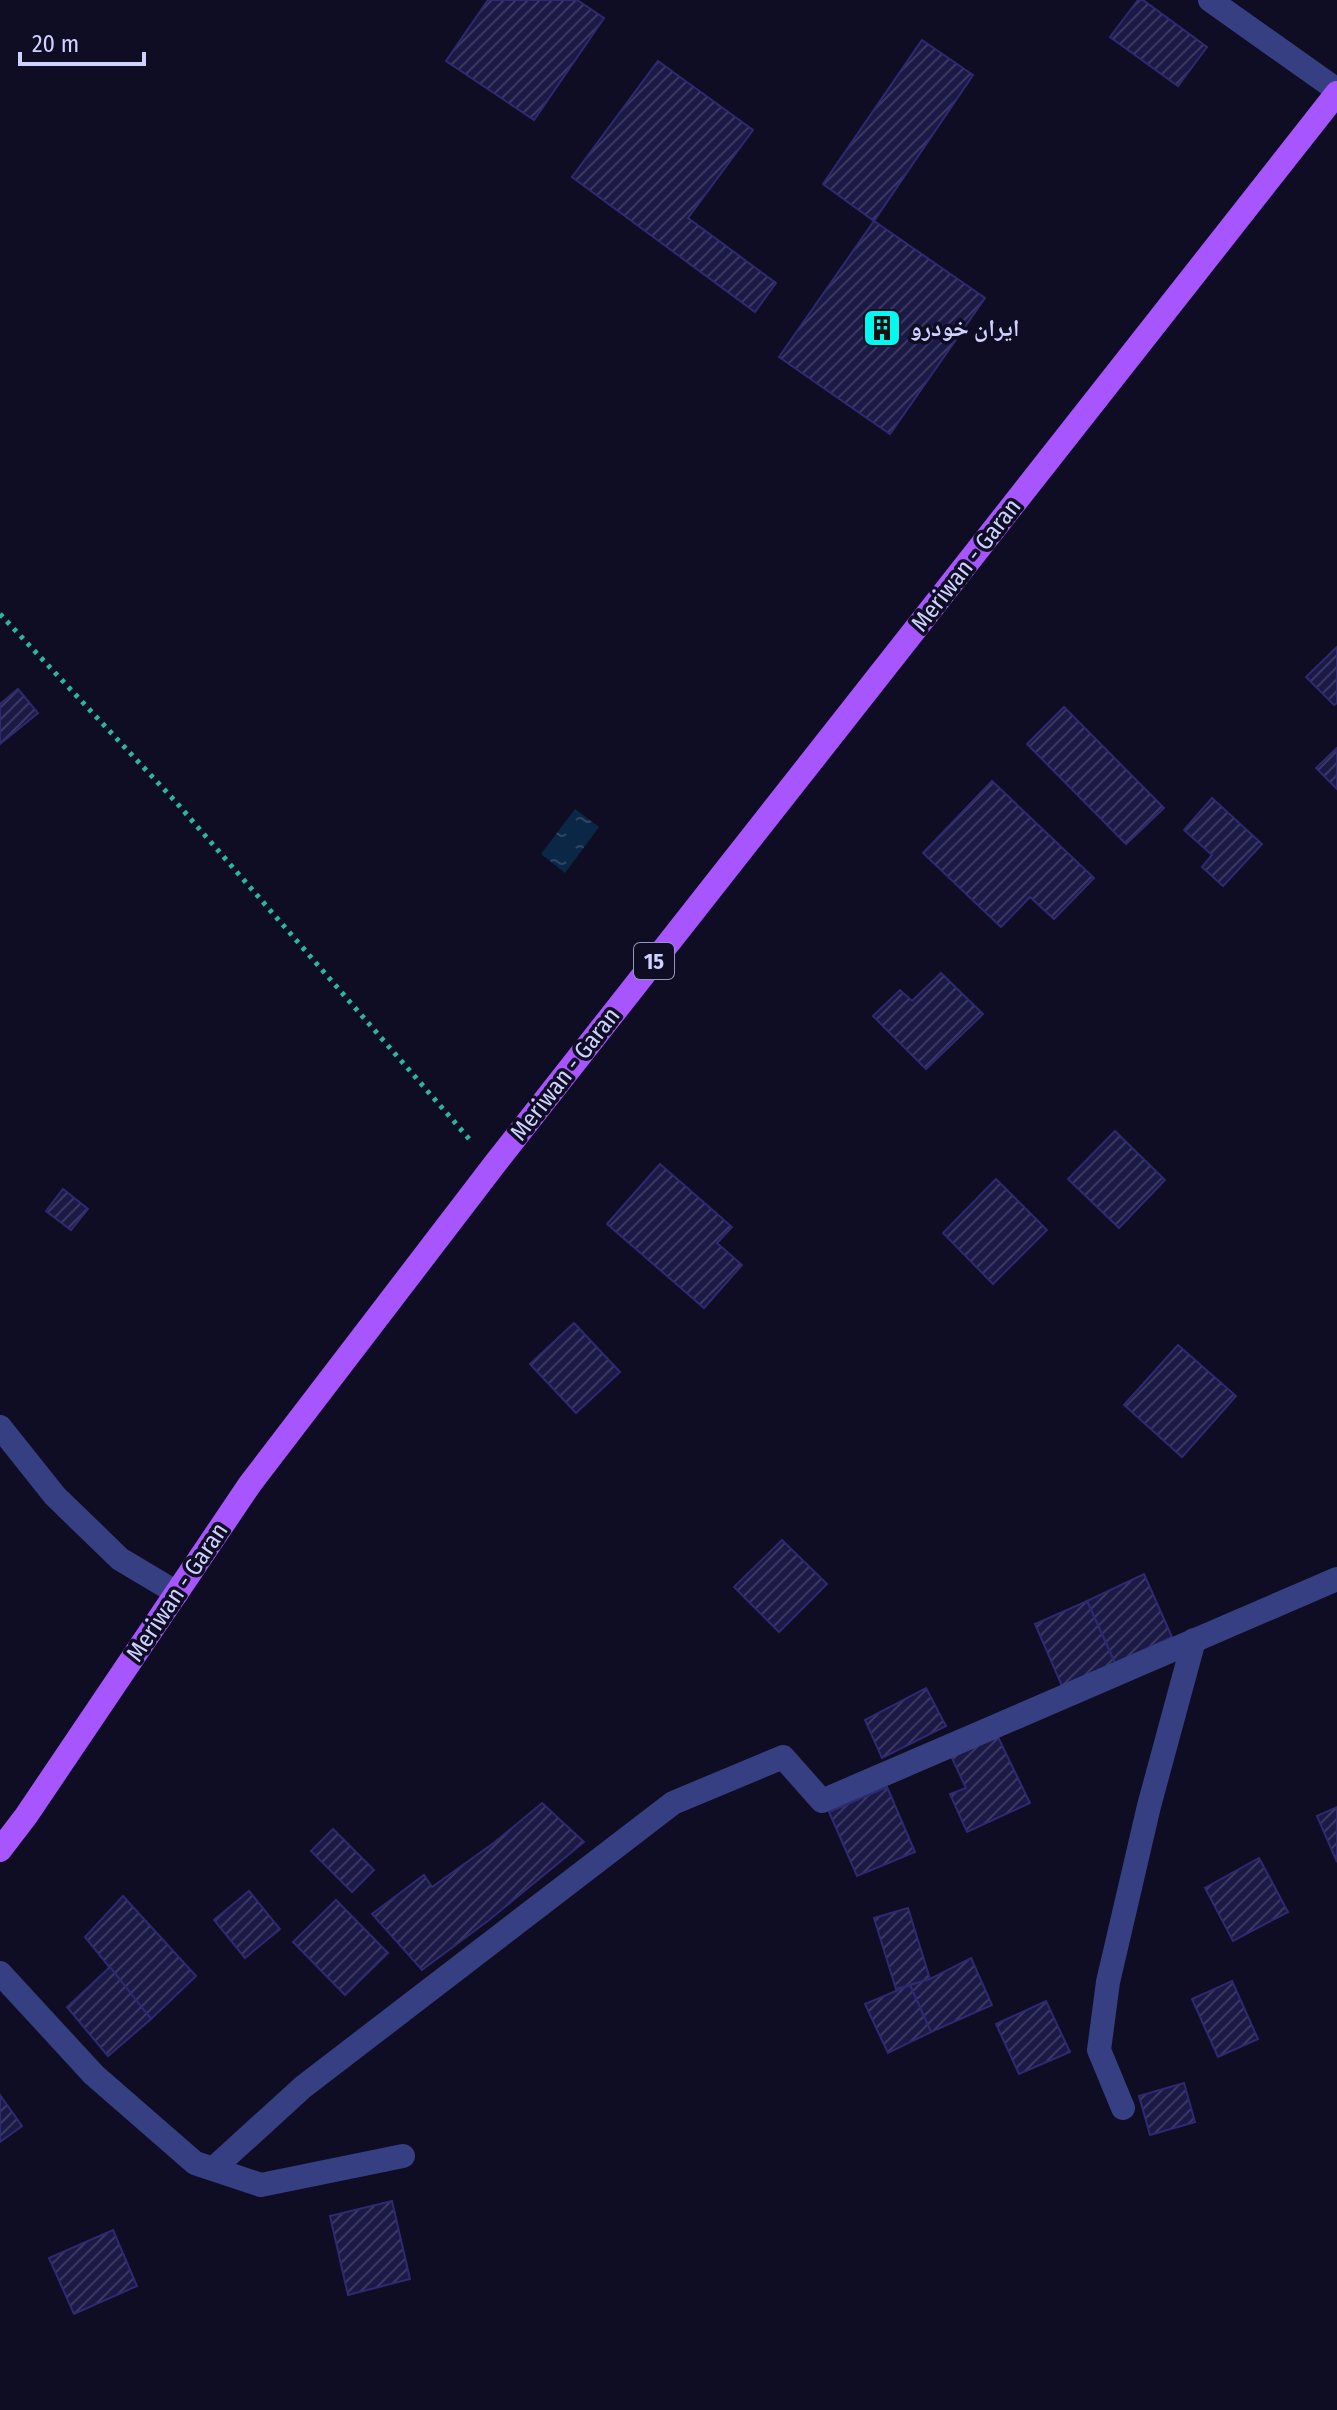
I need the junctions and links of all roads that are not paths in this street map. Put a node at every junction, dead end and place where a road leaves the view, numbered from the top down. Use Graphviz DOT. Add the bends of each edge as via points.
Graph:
graph roads {
  1 [pos="1210,0"];
  2 [pos="1337,91"];
  3 [pos="0,1427"];
  4 [pos="1337,1579"];
  5 [pos="177,1593"];
  6 [pos="1194,1640"];
  7 [pos="0,1850"];
  8 [pos="0,1973"];
  9 [pos="1123,2108"];
  10 [pos="403,2156"];
  11 [pos="213,2169"];
  1 -- 2 [label="street"];
  2 -- 5 [label="main road, Meriwan - Garan / 15" via="494,1165 250,1484"];
  3 -- 5 [label="street" via="55,1496 120,1559"];
  4 -- 6 [label="street"];
  5 -- 7 [label="main road, Meriwan - Garan / 15"];
  6 -- 9 [label="street" via="1108,1982 1099,2050"];
  6 -- 11 [label="street" via="822,1801 783,1757 673,1803 303,2087"];
  8 -- 11 [label="street" via="94,2075 195,2163"];
  10 -- 11 [label="street" via="261,2185"];
}
